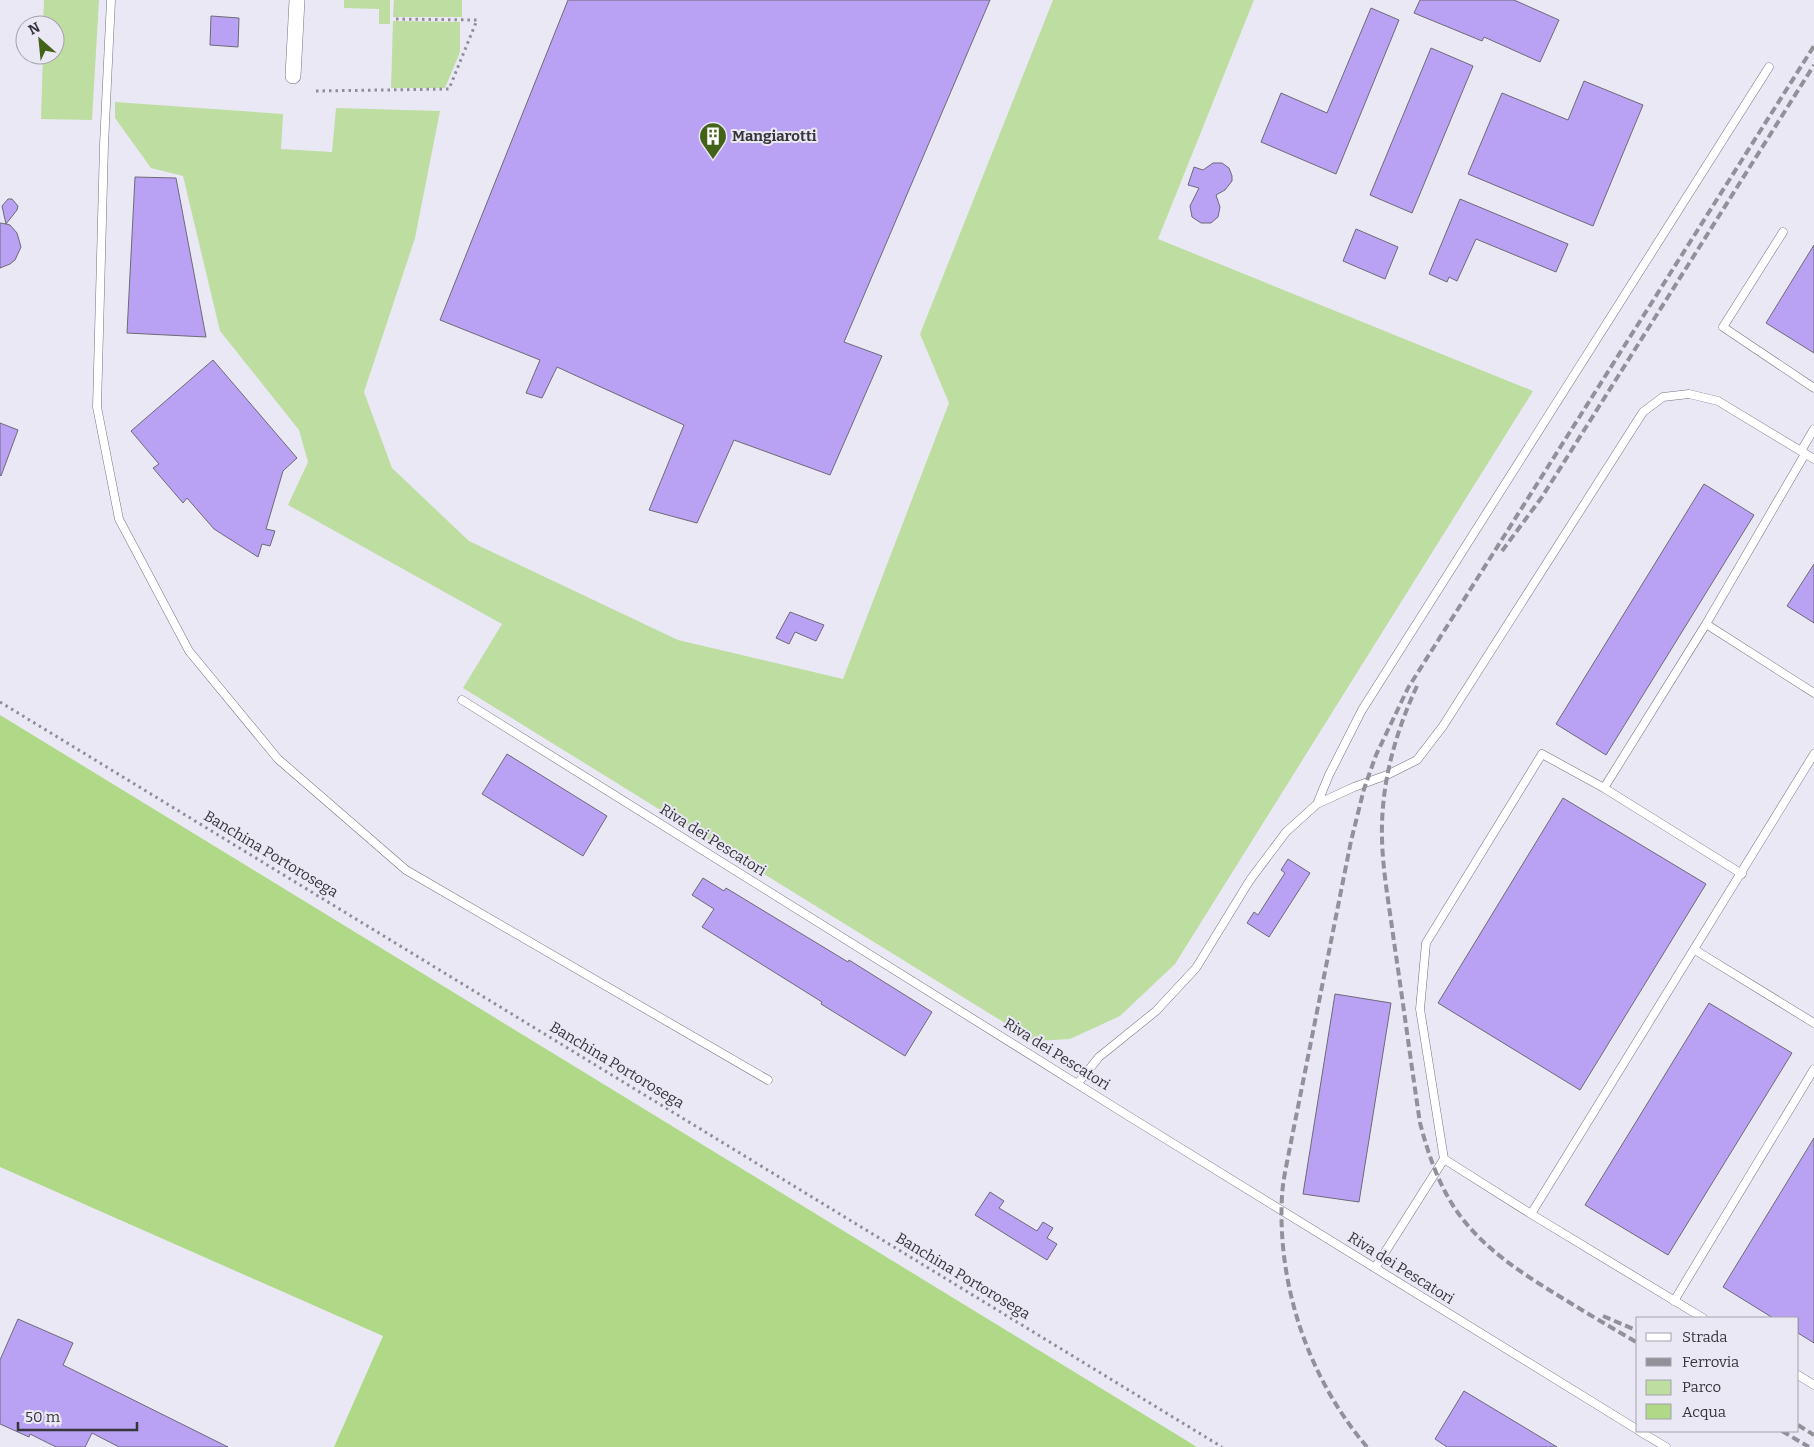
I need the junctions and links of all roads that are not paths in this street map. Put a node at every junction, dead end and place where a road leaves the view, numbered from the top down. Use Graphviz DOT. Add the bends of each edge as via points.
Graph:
graph roads {
  1 [pos="111,0"];
  2 [pos="297,0"];
  3 [pos="1769,67"];
  4 [pos="293,76"];
  5 [pos="1783,232"];
  6 [pos="1814,388"];
  7 [pos="1814,429"];
  8 [pos="1803,452"];
  9 [pos="1814,459"];
  10 [pos="1706,624"];
  11 [pos="1814,693"];
  12 [pos="462,700"];
  13 [pos="1814,754"];
  14 [pos="1604,788"];
  15 [pos="1317,804"];
  16 [pos="1742,874"];
  17 [pos="1695,950"];
  18 [pos="1814,1023"];
  19 [pos="1814,1069"];
  20 [pos="768,1080"];
  21 [pos="1078,1083"];
  22 [pos="1444,1159"];
  23 [pos="1531,1214"];
  24 [pos="1375,1268"];
  25 [pos="1674,1301"];
  26 [pos="1701,1317"];
  27 [pos="1799,1376"];
  28 [pos="1814,1385"];
  29 [pos="1636,1429"];
  30 [pos="1641,1432"];
  31 [pos="1666,1447"];
  1 -- 20 [label="lane" via="97,406 119,519 189,652 278,759 406,870"];
  2 -- 4 [label="street"];
  3 -- 15 [label="lane" via="1362,710"];
  5 -- 6 [label="lane" via="1722,327"];
  7 -- 8 [label="lane"];
  8 -- 9 [label="lane"];
  8 -- 10 [label="lane"];
  8 -- 15 [label="lane" via="1718,401 1689,394 1663,397 1643,412 1443,726 1418,760"];
  10 -- 11 [label="lane"];
  10 -- 14 [label="lane"];
  12 -- 21 [label="lane, Riva dei Pescatori"];
  13 -- 16 [label="lane"];
  14 -- 16 [label="lane"];
  14 -- 22 [label="lane" via="1542,754 1426,944 1420,1009"];
  15 -- 21 [label="lane" via="1286,832 1250,880 1196,968 1156,1011 1099,1057"];
  16 -- 17 [label="lane"];
  17 -- 18 [label="lane"];
  17 -- 23 [label="lane"];
  19 -- 25 [label="lane"];
  21 -- 24 [label="lane, Riva dei Pescatori"];
  22 -- 23 [label="lane"];
  22 -- 24 [label="lane"];
  23 -- 25 [label="lane"];
  24 -- 29 [label="lane, Riva dei Pescatori"];
  25 -- 26 [label="lane"];
  27 -- 28 [label="lane"];
  30 -- 31 [label="lane, Riva dei Pescatori"];
}
